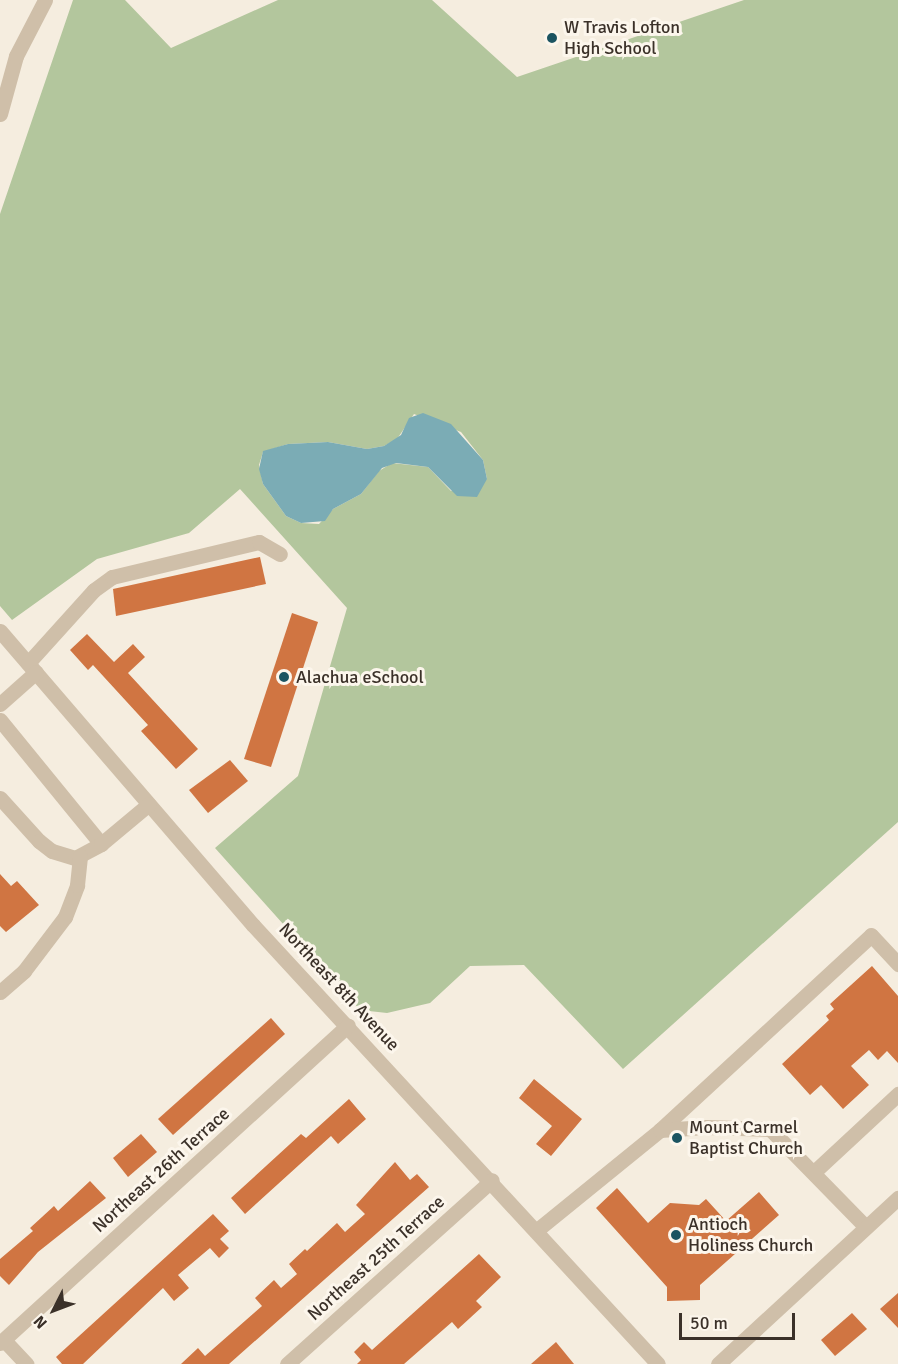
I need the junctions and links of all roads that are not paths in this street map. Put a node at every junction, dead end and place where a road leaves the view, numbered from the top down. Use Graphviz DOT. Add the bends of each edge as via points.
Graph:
graph roads {
  1 [pos="45,0"];
  2 [pos="0,114"];
  3 [pos="279,554"];
  4 [pos="0,631"];
  5 [pos="32,667"];
  6 [pos="0,704"];
  7 [pos="0,720"];
  8 [pos="0,798"];
  9 [pos="149,804"];
  10 [pos="101,844"];
  11 [pos="80,856"];
  12 [pos="898,964"];
  13 [pos="0,992"];
  14 [pos="348,1025"];
  15 [pos="898,1094"];
  16 [pos="660,1130"];
  17 [pos="814,1172"];
  18 [pos="492,1180"];
  19 [pos="898,1198"];
  20 [pos="866,1227"];
  21 [pos="537,1230"];
  22 [pos="2,1341"];
  23 [pos="26,1364"];
  24 [pos="287,1364"];
  25 [pos="658,1364"];
  26 [pos="718,1364"];
  1 -- 2 [label="street" via="16,56"];
  3 -- 5 [label="street" via="259,542 112,578 94,590"];
  4 -- 5 [label="street, Northeast 8th Avenue"];
  5 -- 6 [label="street"];
  5 -- 9 [label="street, Northeast 8th Avenue"];
  7 -- 10 [label="street"];
  8 -- 11 [label="street" via="52,850 64,856"];
  9 -- 10 [label="street"];
  9 -- 14 [label="street, Northeast 8th Avenue" via="253,925"];
  10 -- 11 [label="street"];
  11 -- 13 [label="street" via="77,885 65,917 24,972"];
  12 -- 16 [label="street" via="872,935"];
  14 -- 18 [label="street, Northeast 8th Avenue"];
  14 -- 22 [label="street, Northeast 26th Terrace"];
  15 -- 17 [label="street"];
  16 -- 17 [label="street" via="770,1129"];
  16 -- 21 [label="street"];
  17 -- 20 [label="street"];
  18 -- 21 [label="street, Northeast 8th Avenue"];
  18 -- 24 [label="street, Northeast 25th Terrace"];
  19 -- 20 [label="street"];
  20 -- 26 [label="street"];
  21 -- 25 [label="street, Northeast 8th Avenue"];
  22 -- 23 [label="street"];
}
